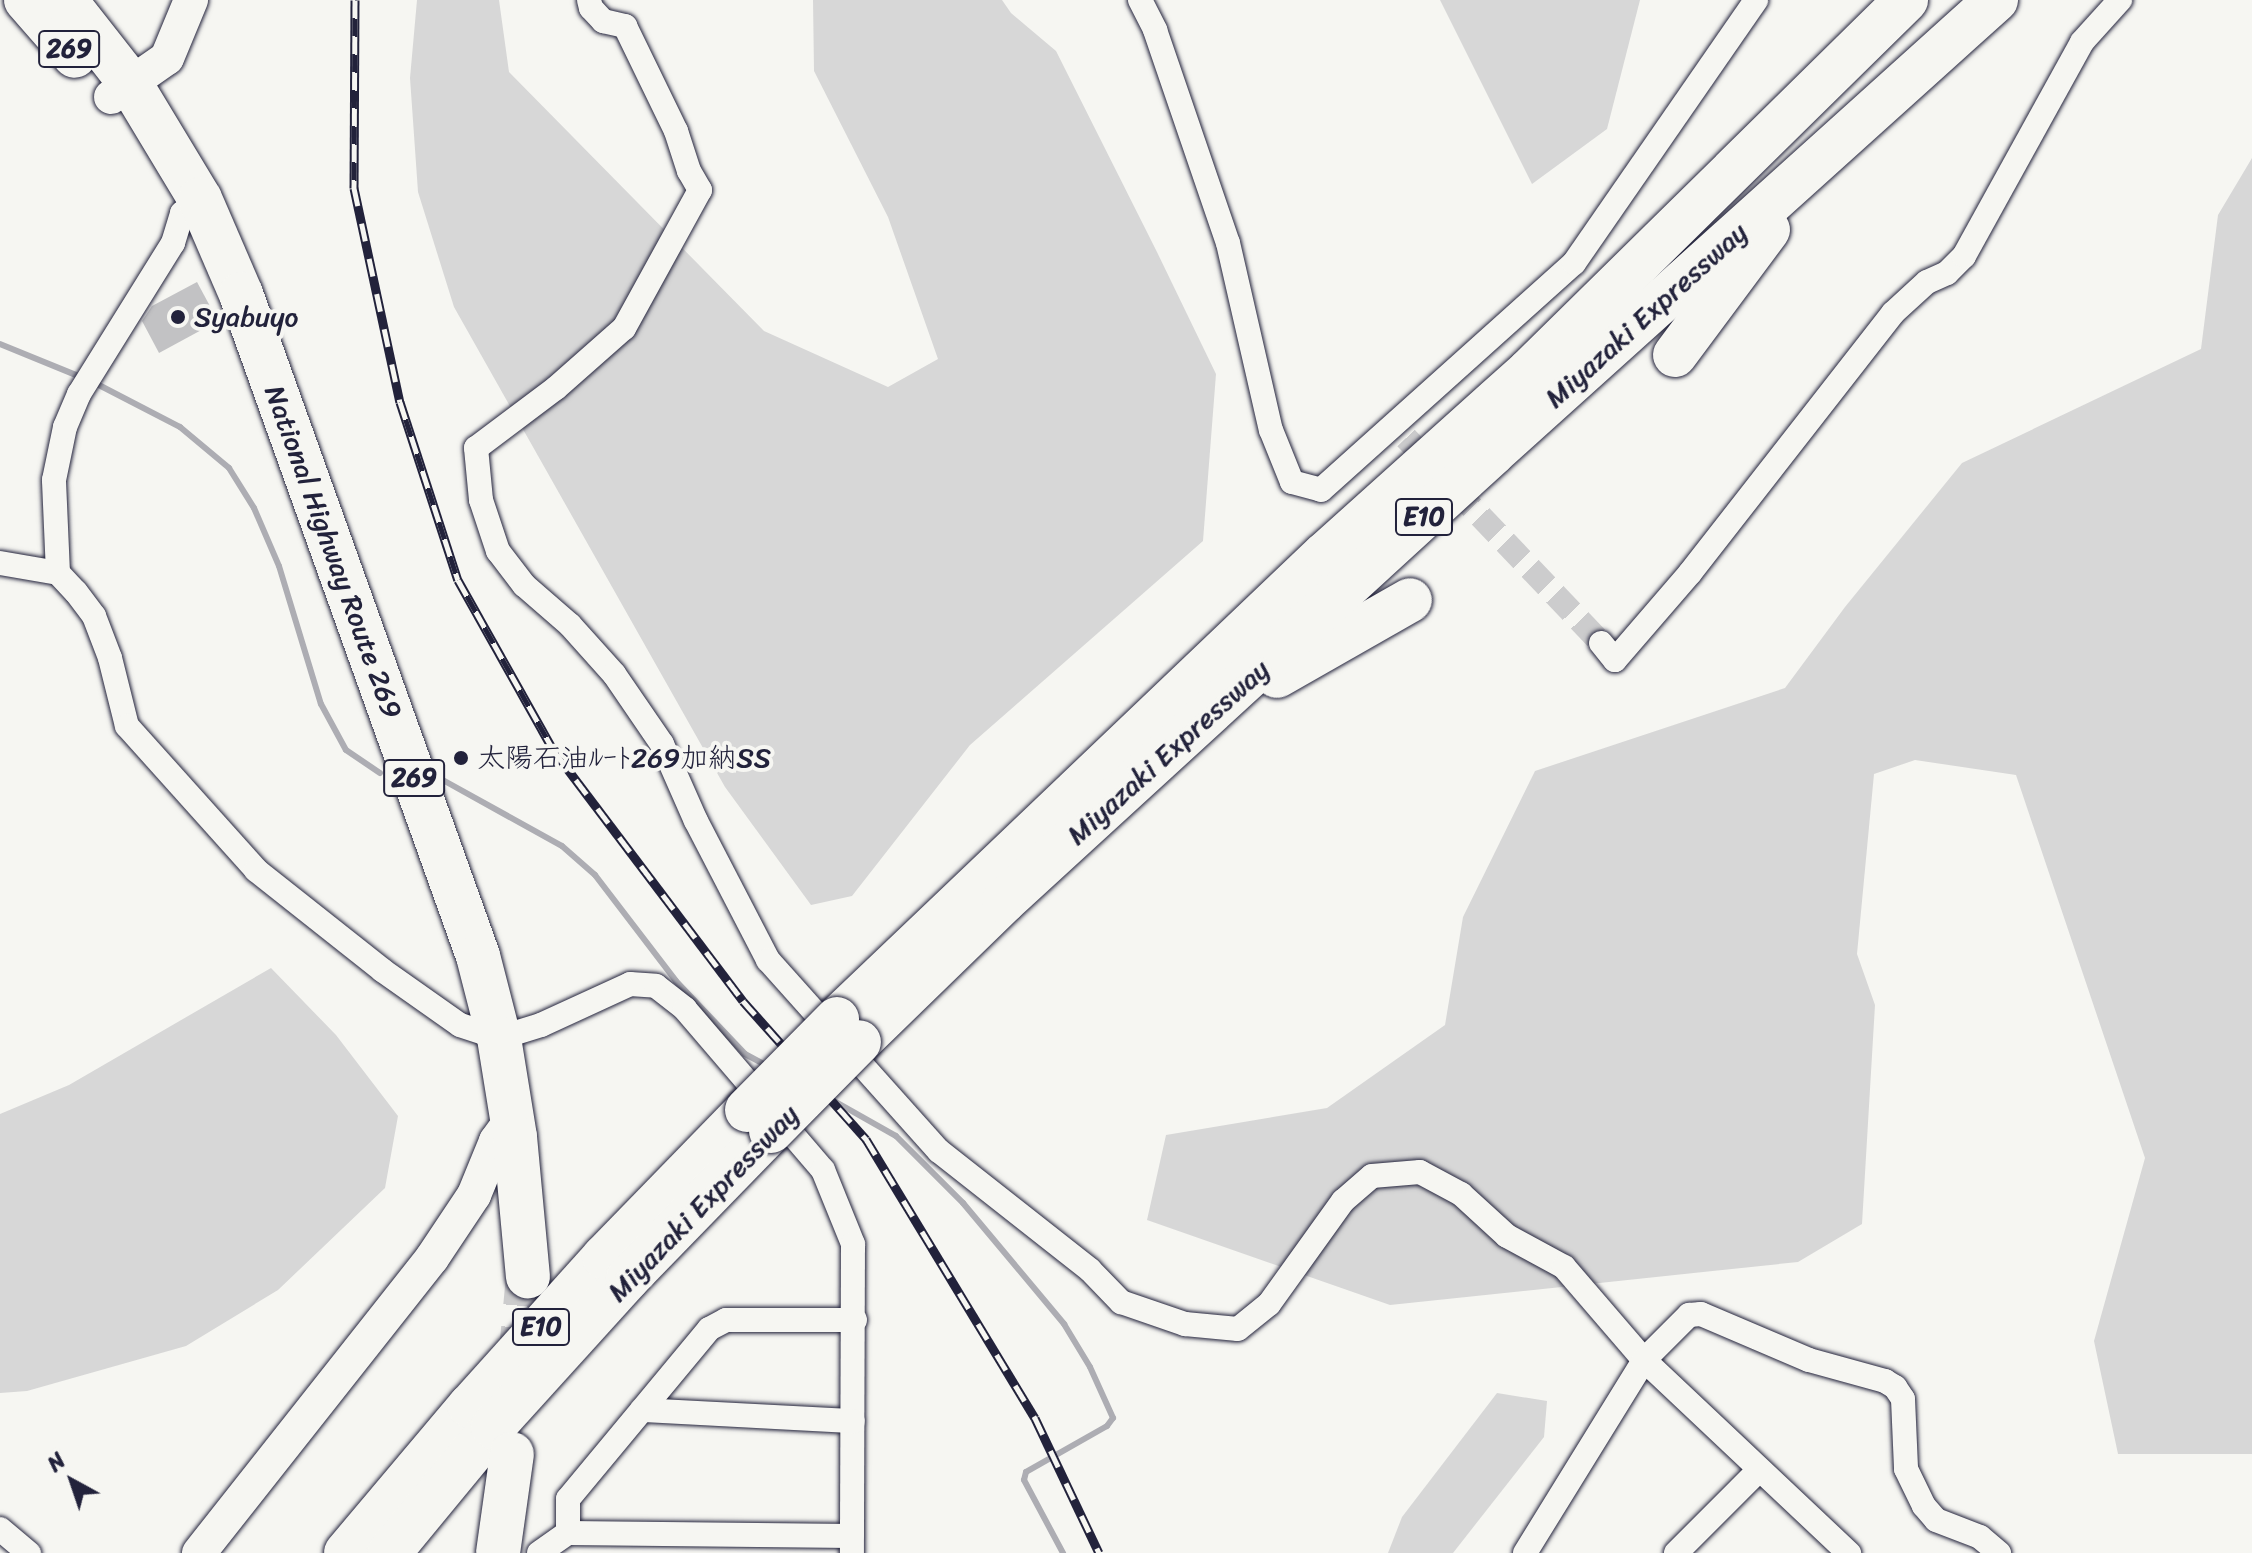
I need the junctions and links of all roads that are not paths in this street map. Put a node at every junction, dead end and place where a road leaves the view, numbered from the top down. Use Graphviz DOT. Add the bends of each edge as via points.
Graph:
graph roads {
  1 [pos="26,0"];
  2 [pos="65,0"];
  3 [pos="191,0"];
  4 [pos="589,0"];
  5 [pos="1140,0"];
  6 [pos="1756,0"];
  7 [pos="1906,0"];
  8 [pos="1996,0"];
  9 [pos="2120,0"];
  10 [pos="121,90"];
  11 [pos="1827,151"];
  12 [pos="191,206"];
  13 [pos="1675,355"];
  14 [pos="0,563"];
  15 [pos="58,573"];
  16 [pos="1410,600"];
  17 [pos="1601,643"];
  18 [pos="1211,714"];
  19 [pos="848,1031"];
  20 [pos="499,1038"];
  21 [pos="512,1119"];
  22 [pos="759,1120"];
  23 [pos="528,1276"];
  24 [pos="855,1320"];
  25 [pos="1644,1360"];
  26 [pos="642,1410"];
  27 [pos="853,1421"];
  28 [pos="512,1454"];
  29 [pos="1759,1470"];
  30 [pos="0,1529"];
  31 [pos="568,1533"];
  32 [pos="852,1544"];
  33 [pos="29,1553"];
  34 [pos="199,1553"];
  35 [pos="346,1553"];
  36 [pos="389,1553"];
  37 [pos="498,1553"];
  38 [pos="539,1553"];
  39 [pos="1525,1553"];
  40 [pos="1676,1553"];
  41 [pos="1849,1553"];
  42 [pos="1999,1553"];
  1 -- 10 [label="highway, 269"];
  2 -- 10 [label="highway, 269"];
  3 -- 10 [label="street" via="167,58"];
  4 -- 25 [label="street" via="603,21 625,26 700,190 624,328 476,448 481,500 498,551 524,585 614,674 662,744 768,960 939,1151 1090,1270 1121,1302 1185,1324 1238,1329 1269,1304 1343,1201 1372,1176 1420,1172 1461,1194 1507,1236 1564,1267"];
  5 -- 6 [label="street" via="1228,243 1271,430 1292,482 1321,490 1399,430 1574,263"];
  7 -- 19 [label="highway, Miyazaki Expressway / E10" via="1529,371 1325,554"];
  8 -- 11 [label="highway, Miyazaki Expressway / E10"];
  9 -- 17 [label="street" via="2082,42 1964,256 1893,313 1690,573 1615,660"];
  10 -- 12 [label="highway, National Highway Route 269 / 269"];
  11 -- 13 [label="highway"];
  11 -- 18 [label="highway, Miyazaki Expressway / E10"];
  12 -- 15 [label="street" via="79,394 65,427 54,480"];
  12 -- 20 [label="highway, National Highway Route 269 / 269" via="241,294 478,956"];
  14 -- 15 [label="street"];
  15 -- 20 [label="street" via="94,616 127,726 256,870 460,1025"];
  16 -- 18 [label="highway"];
  18 -- 19 [label="highway, Miyazaki Expressway / E10" via="1004,901"];
  19 -- 22 [label="highway, Miyazaki Expressway / E10, bridge"];
  20 -- 21 [label="highway, National Highway Route 269 / 269"];
  20 -- 24 [label="street" via="630,984 656,986 685,1009 823,1170 853,1244"];
  21 -- 23 [label="highway, National Highway Route 269 / 269"];
  21 -- 34 [label="street" via="496,1141 474,1195 432,1258"];
  22 -- 35 [label="highway, Miyazaki Expressway / E10" via="604,1257"];
  22 -- 36 [label="highway, Miyazaki Expressway / E10"];
  24 -- 26 [label="street" via="726,1320 709,1329"];
  24 -- 27 [label="street"];
  25 -- 29 [label="street"];
  25 -- 39 [label="street"];
  25 -- 42 [label="street" via="1689,1315 1701,1314 1809,1360 1885,1381 1903,1399 1906,1469 1924,1506 1936,1520 1980,1537"];
  26 -- 27 [label="street"];
  26 -- 31 [label="street" via="568,1499"];
  27 -- 32 [label="street"];
  28 -- 37 [label="highway"];
  29 -- 40 [label="street"];
  29 -- 41 [label="street"];
  30 -- 33 [label="street"];
  31 -- 32 [label="street"];
  31 -- 38 [label="street"];
}
